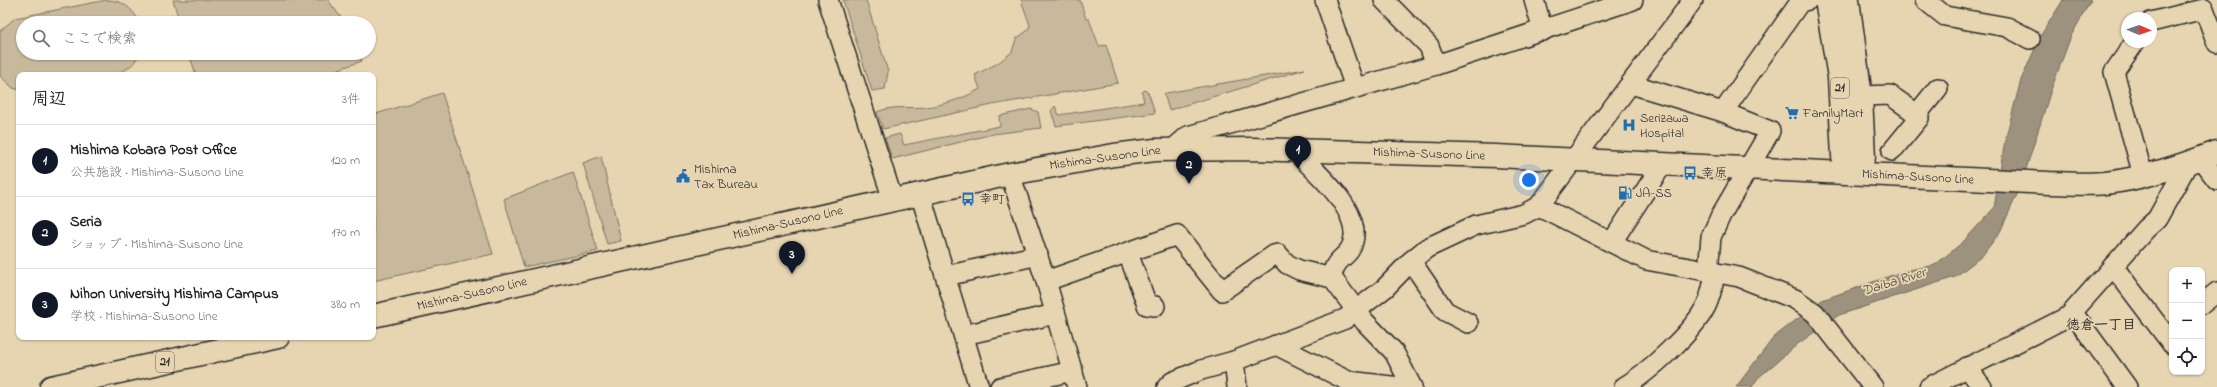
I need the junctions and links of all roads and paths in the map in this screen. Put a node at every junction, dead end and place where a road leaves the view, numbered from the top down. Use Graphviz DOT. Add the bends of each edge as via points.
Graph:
graph roads {
  1 [pos="828,0"];
  2 [pos="1325,0"];
  3 [pos="1384,0"];
  4 [pos="1534,0"];
  5 [pos="1633,0"];
  6 [pos="1693,0"];
  7 [pos="1808,0"];
  8 [pos="1826,0"];
  9 [pos="1848,0"];
  10 [pos="1926,0"];
  11 [pos="2157,21"];
  12 [pos="1543,31"];
  13 [pos="2030,39"];
  14 [pos="2217,43"];
  15 [pos="2131,48"];
  16 [pos="1436,65"];
  17 [pos="1631,84"];
  18 [pos="1356,88"];
  19 [pos="1938,88"];
  20 [pos="1861,96"];
  21 [pos="1723,112"];
  22 [pos="1917,114"];
  23 [pos="1173,150"];
  24 [pos="1294,150"];
  25 [pos="1892,151"];
  26 [pos="2202,158"];
  27 [pos="1575,160"];
  28 [pos="1662,165"];
  29 [pos="1749,168"];
  30 [pos="1854,173"];
  31 [pos="1010,174"];
  32 [pos="2143,176"];
  33 [pos="2217,180"];
  34 [pos="920,193"];
  35 [pos="893,200"];
  36 [pos="1540,206"];
  37 [pos="1612,242"];
  38 [pos="1128,253"];
  39 [pos="1038,255"];
  40 [pos="1411,261"];
  41 [pos="2114,266"];
  42 [pos="1711,273"];
  43 [pos="946,276"];
  44 [pos="1332,278"];
  45 [pos="1046,281"];
  46 [pos="2217,292"];
  47 [pos="2203,303"];
  48 [pos="1154,306"];
  49 [pos="1357,311"];
  50 [pos="2073,313"];
  51 [pos="1055,314"];
  52 [pos="376,315"];
  53 [pos="1468,323"];
  54 [pos="964,335"];
  55 [pos="264,340"];
  56 [pos="2169,340"];
  57 [pos="1276,345"];
  58 [pos="1234,361"];
  59 [pos="1967,367"];
  60 [pos="1075,379"];
  61 [pos="51,387"];
  62 [pos="980,387"];
  63 [pos="1000,387"];
  64 [pos="1167,387"];
  65 [pos="1238,387"];
  66 [pos="1400,387"];
  67 [pos="1412,387"];
  68 [pos="1624,387"];
  69 [pos="1873,387"];
  70 [pos="1929,387"];
  71 [pos="1982,387"];
  72 [pos="2127,387"];
  1 -- 35 [label="street"];
  2 -- 18 [label="street"];
  3 -- 16 [label="street" via="1429,46"];
  4 -- 12 [label="street"];
  5 -- 12 [label="street"];
  6 -- 17 [label="street"];
  7 -- 21 [label="street" via="1800,2"];
  8 -- 30 [label="main road, Mishima-Susono Line / 21" via="1839,77 1843,157"];
  9 -- 20 [label="main road, Mishima-Susono Line / 21"];
  10 -- 13 [label="street" via="1945,16 2007,27"];
  11 -- 14 [label="street" via="2204,9"];
  12 -- 16 [label="street"];
  15 -- 32 [label="street" via="2114,72"];
  16 -- 18 [label="street"];
  17 -- 21 [label="street"];
  17 -- 27 [label="street"];
  18 -- 23 [label="street" via="1188,136"];
  19 -- 22 [label="street"];
  20 -- 22 [label="street" via="1890,95"];
  20 -- 30 [label="main road, Mishima-Susono Line / 21" via="1864,157"];
  21 -- 29 [label="street" via="1770,131"];
  22 -- 25 [label="street" via="1919,118"];
  23 -- 24 [label="main road, Mishima-Susono Line"];
  23 -- 31 [label="main road, Mishima-Susono Line" via="1114,154"];
  24 -- 27 [label="main road, Mishima-Susono Line"];
  24 -- 44 [label="street" via="1343,203 1354,229 1353,244 1334,265"];
  26 -- 32 [label="main road"];
  26 -- 33 [label="street"];
  26 -- 41 [label="street" via="2157,219"];
  27 -- 28 [label="main road, Mishima-Susono Line"];
  27 -- 36 [label="street"];
  28 -- 29 [label="main road, Mishima-Susono Line"];
  28 -- 37 [label="street"];
  29 -- 30 [label="main road, Mishima-Susono Line"];
  29 -- 42 [label="street" via="1711,237"];
  30 -- 32 [label="main road, Mishima-Susono Line" via="2049,183 2104,183"];
  31 -- 34 [label="main road, Mishima-Susono Line"];
  31 -- 39 [label="street"];
  34 -- 35 [label="main road, Mishima-Susono Line"];
  34 -- 43 [label="street"];
  35 -- 52 [label="main road, Mishima-Susono Line"];
  36 -- 37 [label="street"];
  36 -- 40 [label="street" via="1524,214 1476,225 1427,248"];
  37 -- 42 [label="street" via="1646,260"];
  38 -- 44 [label="street" via="1177,235 1222,291 1278,254 1287,264 1299,270"];
  38 -- 45 [label="street"];
  38 -- 48 [label="street" via="1147,305"];
  39 -- 43 [label="street"];
  39 -- 45 [label="street"];
  40 -- 49 [label="street" via="1385,288"];
  40 -- 53 [label="street" via="1445,311"];
  41 -- 50 [label="street"];
  41 -- 56 [label="street"];
  42 -- 68 [label="street" via="1710,296 1697,321 1644,373"];
  42 -- 69 [label="street" via="1739,277 1795,299 1815,312"];
  43 -- 54 [label="street"];
  44 -- 49 [label="street"];
  45 -- 51 [label="street"];
  46 -- 47 [label="street"];
  49 -- 57 [label="street" via="1345,319"];
  49 -- 67 [label="street" via="1394,352"];
  50 -- 59 [label="street"];
  50 -- 72 [label="street"];
  51 -- 54 [label="street"];
  51 -- 60 [label="street"];
  54 -- 62 [label="street"];
  55 -- 61 [label="main road, 21"];
  57 -- 58 [label="street"];
  57 -- 66 [label="street" via="1348,381"];
  58 -- 64 [label="street" via="1201,370 1172,382"];
  58 -- 65 [label="street"];
  59 -- 70 [label="street"];
  59 -- 71 [label="street"];
  60 -- 63 [label="street"];
}
